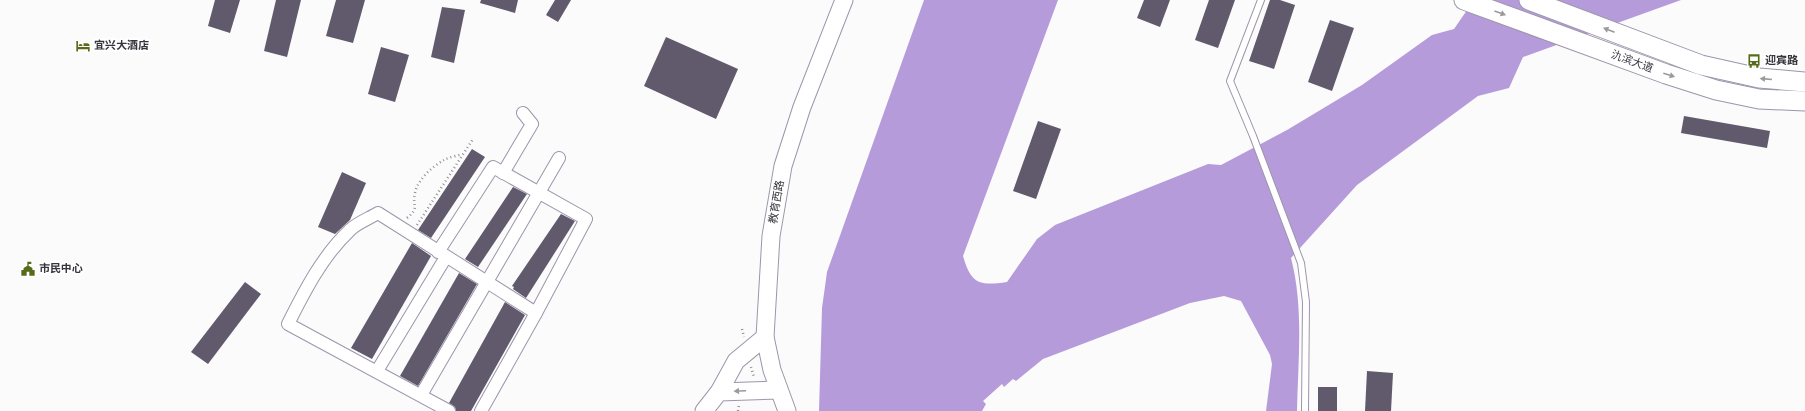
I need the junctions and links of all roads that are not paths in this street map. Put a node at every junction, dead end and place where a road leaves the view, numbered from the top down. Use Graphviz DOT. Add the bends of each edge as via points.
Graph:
graph roads {
  1 [pos="844,0"];
  2 [pos="1261,0"];
  3 [pos="1464,0"];
  4 [pos="1529,0"];
  5 [pos="1805,82"];
  6 [pos="1805,101"];
  7 [pos="523,114"];
  8 [pos="559,158"];
  9 [pos="503,173"];
  10 [pos="538,194"];
  11 [pos="442,254"];
  12 [pos="486,283"];
  13 [pos="536,313"];
  14 [pos="765,337"];
  15 [pos="377,372"];
  16 [pos="779,390"];
  17 [pos="720,392"];
  18 [pos="421,395"];
  19 [pos="449,411"];
  20 [pos="481,411"];
  21 [pos="704,411"];
  22 [pos="787,411"];
  23 [pos="1305,411"];
  1 -- 14 [label="street, 教育西路" via="802,107 783,166 771,236"];
  2 -- 23 [label="lane" via="1230,81 1301,263 1306,302"];
  3 -- 6 [label="main road, 氿滨大道, one-way" via="1716,90 1759,99"];
  5 -- 4 [label="main road, 氿滨大道, one-way" via="1759,78 1701,65"];
  7 -- 9 [label="street" via="532,124"];
  8 -- 10 [label="street"];
  9 -- 10 [label="street"];
  9 -- 11 [label="street" via="492,167"];
  10 -- 12 [label="street"];
  10 -- 13 [label="street" via="586,219"];
  11 -- 12 [label="street"];
  11 -- 15 [label="street"];
  11 -- 15 [label="street" via="378,213 352,228 310,281 288,324"];
  12 -- 13 [label="street"];
  12 -- 18 [label="street"];
  13 -- 20 [label="street"];
  14 -- 16 [label="street, 教育西路"];
  14 -- 17 [label="street" via="736,361"];
  15 -- 18 [label="street"];
  16 -- 17 [label="street, one-way"];
  16 -- 22 [label="street, 教育西路"];
  17 -- 21 [label="street"];
  18 -- 19 [label="street"];
}
